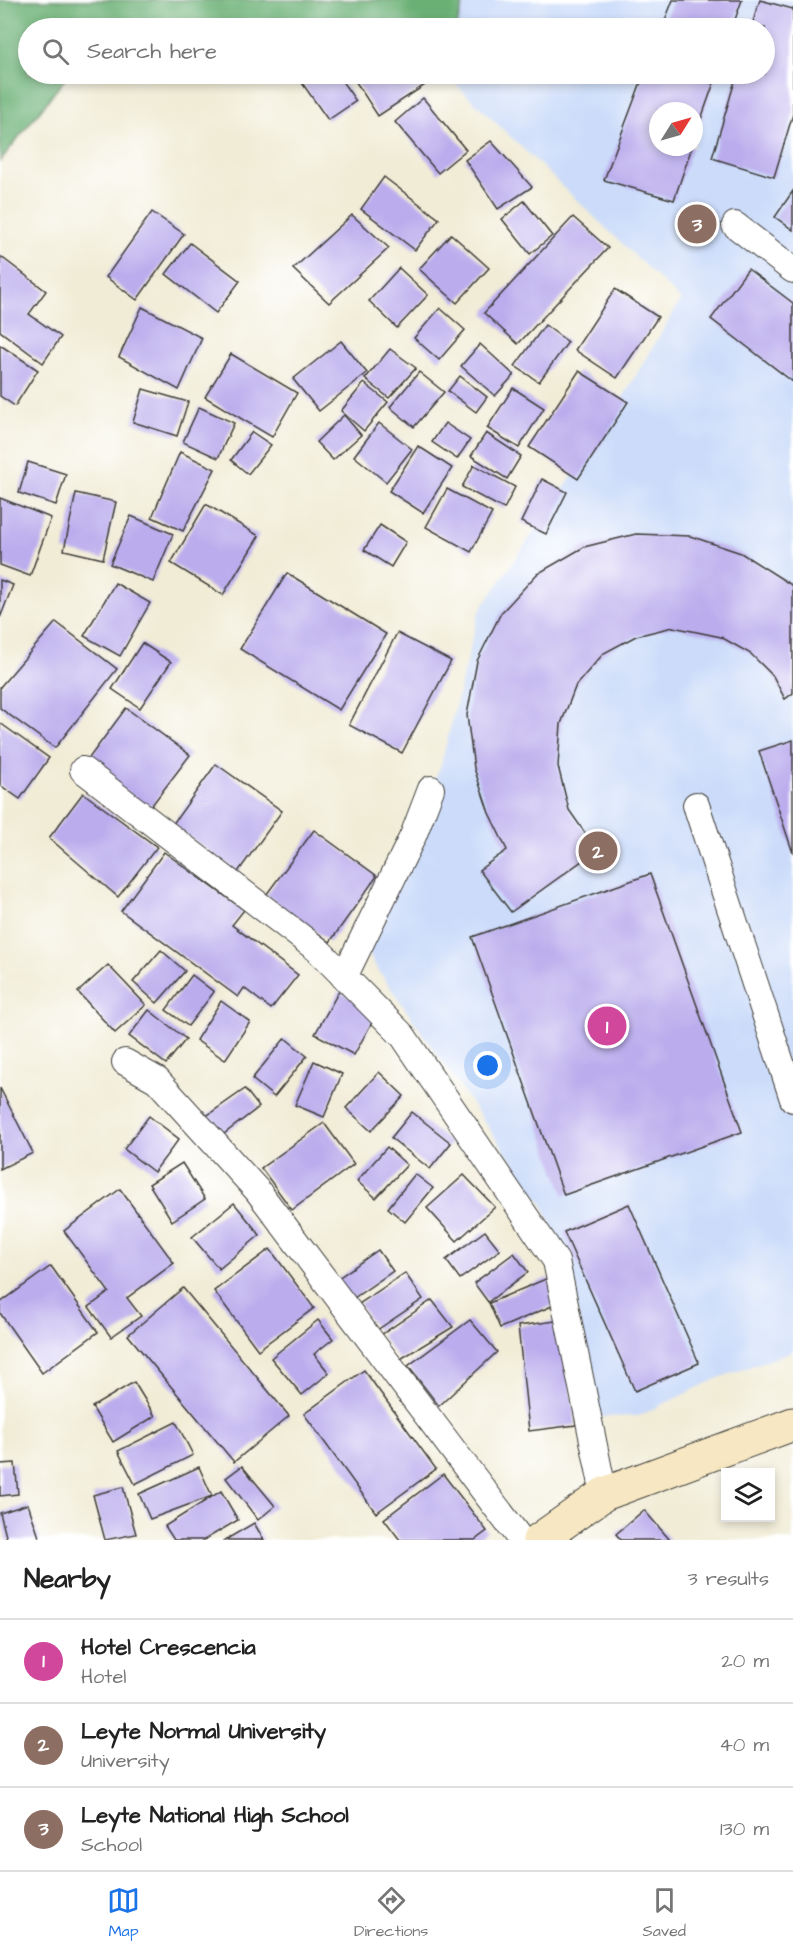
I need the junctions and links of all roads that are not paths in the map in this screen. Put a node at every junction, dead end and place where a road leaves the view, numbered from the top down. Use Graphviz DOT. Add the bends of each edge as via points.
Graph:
graph roads {
  1 [pos="735,225"];
  2 [pos="793,270"];
  3 [pos="83,770"];
  4 [pos="431,789"];
  5 [pos="696,805"];
  6 [pos="344,977"];
  7 [pos="125,1062"];
  8 [pos="793,1099"];
  9 [pos="793,1424"];
  10 [pos="604,1494"];
  11 [pos="521,1540"];
  12 [pos="539,1540"];
  1 -- 2 [label="lane"];
  3 -- 6 [label="lane" via="318,950"];
  4 -- 6 [label="lane" via="413,836"];
  5 -- 8 [label="lane"];
  6 -- 10 [label="lane" via="403,1036 556,1261"];
  7 -- 11 [label="lane" via="157,1080 257,1190"];
  9 -- 10 [label="main road"];
  10 -- 12 [label="main road"];
}
